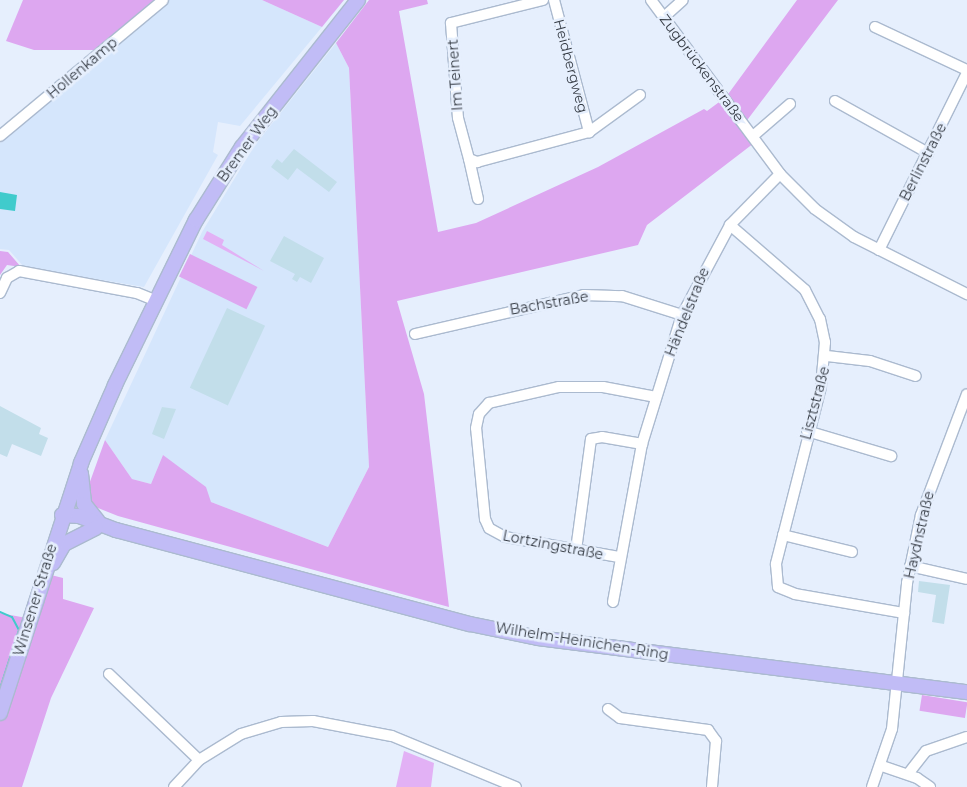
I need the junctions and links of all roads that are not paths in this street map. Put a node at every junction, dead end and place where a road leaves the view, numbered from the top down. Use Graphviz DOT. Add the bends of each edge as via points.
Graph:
graph roads {
  1 [pos="164,0"];
  2 [pos="358,0"];
  3 [pos="543,0"];
  4 [pos="554,0"];
  5 [pos="651,0"];
  6 [pos="683,0"];
  7 [pos="664,17"];
  8 [pos="875,27"];
  9 [pos="967,72"];
  10 [pos="640,95"];
  11 [pos="835,101"];
  12 [pos="790,104"];
  13 [pos="589,132"];
  14 [pos="0,136"];
  15 [pos="753,136"];
  16 [pos="928,152"];
  17 [pos="469,159"];
  18 [pos="780,174"];
  19 [pos="478,199"];
  20 [pos="730,225"];
  21 [pos="879,250"];
  22 [pos="0,293"];
  23 [pos="967,294"];
  24 [pos="157,301"];
  25 [pos="682,316"];
  26 [pos="416,334"];
  27 [pos="827,356"];
  28 [pos="916,376"];
  29 [pos="967,394"];
  30 [pos="656,397"];
  31 [pos="807,431"];
  32 [pos="642,444"];
  33 [pos="891,456"];
  34 [pos="81,463"];
  35 [pos="62,515"];
  36 [pos="98,526"];
  37 [pos="782,534"];
  38 [pos="576,550"];
  39 [pos="852,552"];
  40 [pos="619,557"];
  41 [pos="910,566"];
  42 [pos="967,579"];
  43 [pos="38,591"];
  44 [pos="613,602"];
  45 [pos="904,613"];
  46 [pos="109,674"];
  47 [pos="896,682"];
  48 [pos="967,692"];
  49 [pos="608,709"];
  50 [pos="0,713"];
  51 [pos="967,737"];
  52 [pos="199,760"];
  53 [pos="882,766"];
  54 [pos="908,774"];
  55 [pos="502,784"];
  56 [pos="174,787"];
  57 [pos="516,787"];
  58 [pos="712,787"];
  59 [pos="872,787"];
  60 [pos="930,787"];
  1 -- 14 [label="street, Hollenkamp"];
  2 -- 24 [label="main road, Bremer Weg" via="219,181"];
  3 -- 17 [label="street, Im Teinert" via="451,23 458,118"];
  4 -- 13 [label="street, Heidbergweg"];
  5 -- 7 [label="street, Zugbrückenstraße"];
  6 -- 7 [label="street"];
  7 -- 15 [label="street, Zugbrückenstraße"];
  8 -- 9 [label="street"];
  9 -- 16 [label="street, Berlinstraße"];
  10 -- 13 [label="street"];
  11 -- 16 [label="street"];
  12 -- 15 [label="street, Zugbrückenstraße"];
  13 -- 17 [label="street" via="477,162"];
  15 -- 18 [label="street, Zugbrückenstraße"];
  16 -- 21 [label="street, Berlinstraße"];
  17 -- 19 [label="street, Im Teinert"];
  18 -- 20 [label="street, Händelstraße"];
  18 -- 21 [label="street, Zugbrückenstraße" via="831,222"];
  20 -- 25 [label="street, Händelstraße" via="708,261"];
  20 -- 27 [label="street, Lisztstraße" via="805,290 823,328"];
  21 -- 23 [label="street, Zugbrückenstraße"];
  22 -- 24 [label="street" via="7,278 19,271 137,293"];
  24 -- 34 [label="main road, Bremer Weg"];
  25 -- 26 [label="street, Bachstraße" via="622,296 584,295"];
  25 -- 30 [label="street, Händelstraße"];
  27 -- 28 [label="street" via="870,361"];
  27 -- 31 [label="street, Lisztstraße"];
  29 -- 41 [label="street, Haydnstraße" via="934,475"];
  30 -- 32 [label="street, Händelstraße"];
  30 -- 38 [label="street, Lortzingstraße" via="603,387 559,387 489,403 479,414 476,428 489,528 505,537"];
  31 -- 33 [label="street"];
  31 -- 37 [label="street, Lisztstraße"];
  32 -- 38 [label="street" via="602,437 591,439"];
  32 -- 40 [label="street, Händelstraße"];
  34 -- 35 [label="main road, Bremer Weg"];
  34 -- 36 [label="main road" via="84,504"];
  35 -- 36 [label="main road, Wilhelm-Heinichen-Ring"];
  35 -- 43 [label="main road, Winsener Straße"];
  36 -- 43 [label="main road" via="64,544"];
  36 -- 47 [label="main road, Wilhelm-Heinichen-Ring" via="470,624 538,638"];
  37 -- 39 [label="street"];
  37 -- 45 [label="street, Lisztstraße" via="776,564 778,587 795,594"];
  38 -- 40 [label="street, Lortzingstraße"];
  40 -- 44 [label="street, Händelstraße"];
  41 -- 42 [label="street"];
  41 -- 45 [label="street, Haydnstraße"];
  43 -- 50 [label="main road, Winsener Straße"];
  45 -- 47 [label="street, Haydnstraße"];
  46 -- 52 [label="street"];
  47 -- 48 [label="main road, Wilhelm-Heinichen-Ring"];
  47 -- 53 [label="street, Haydnstraße" via="892,729"];
  49 -- 58 [label="street" via="620,718 708,730 716,741"];
  51 -- 54 [label="street" via="928,749 917,758"];
  52 -- 55 [label="street" via="253,730 281,722 313,721 392,736"];
  52 -- 56 [label="street"];
  53 -- 54 [label="street"];
  53 -- 59 [label="street, Haydnstraße"];
  54 -- 60 [label="street"];
  55 -- 57 [label="street"];
}
